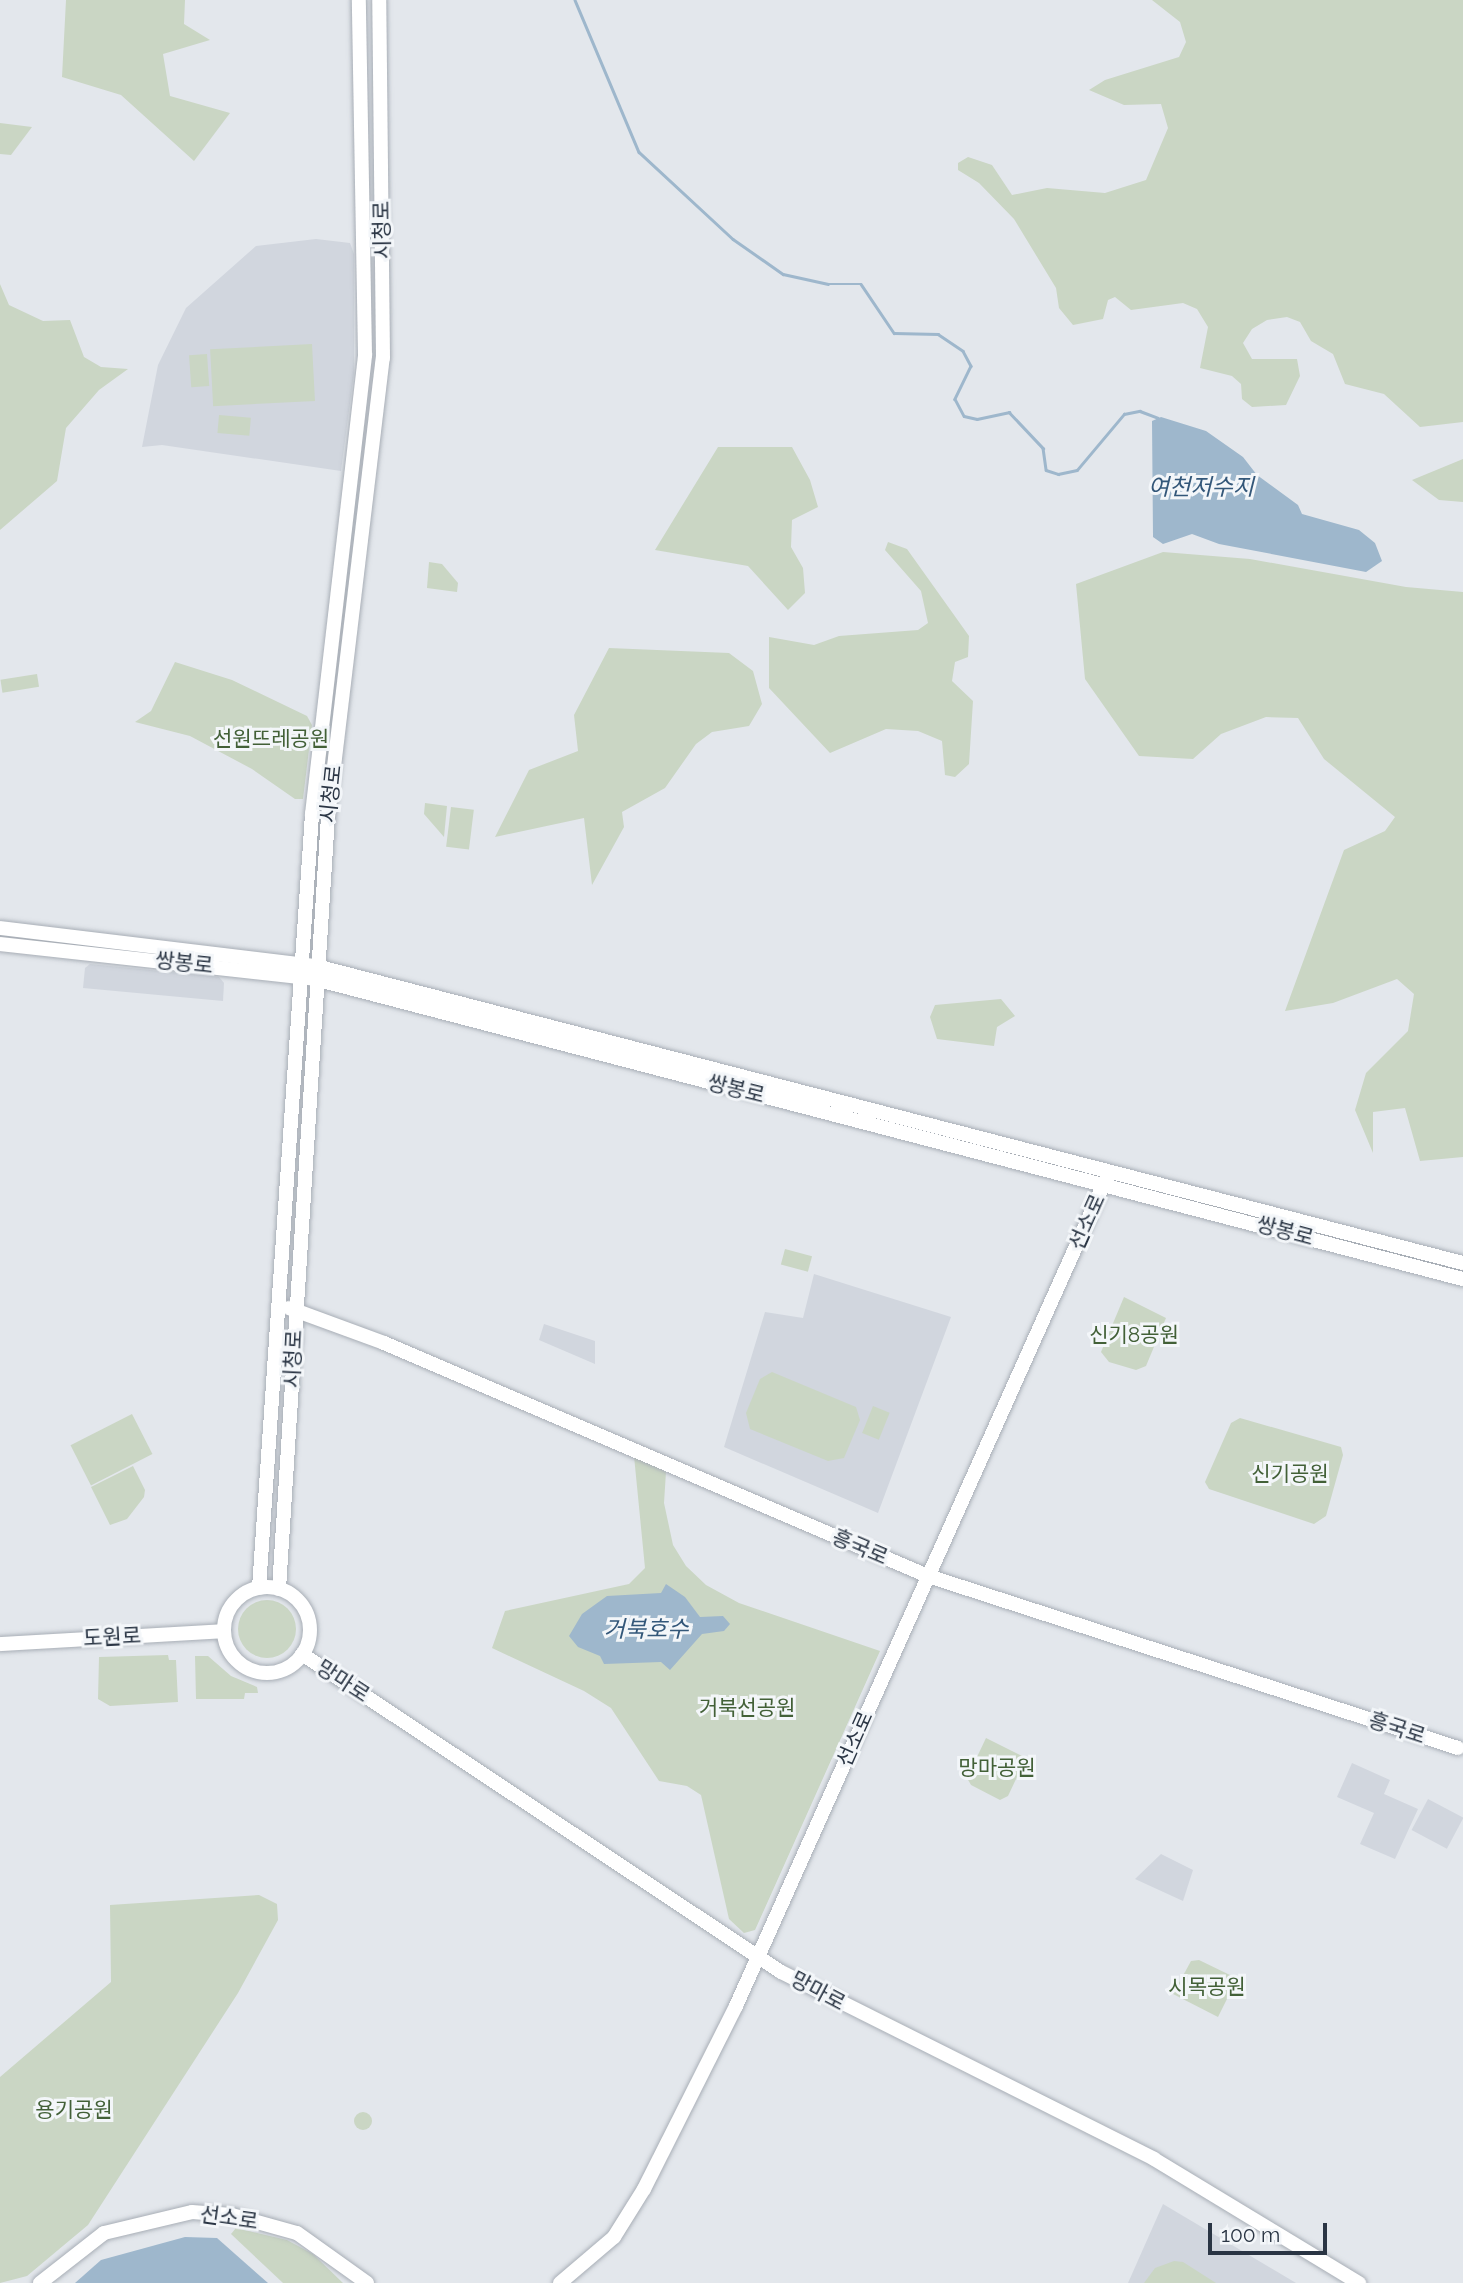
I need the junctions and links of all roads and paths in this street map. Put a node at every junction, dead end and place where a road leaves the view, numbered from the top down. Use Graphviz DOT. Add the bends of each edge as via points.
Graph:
graph roads {
  1 [pos="359,0"];
  2 [pos="379,0"];
  3 [pos="383,250"];
  4 [pos="365,251"];
  5 [pos="331,629"];
  6 [pos="350,631"];
  7 [pos="0,928"];
  8 [pos="0,944"];
  9 [pos="300,971"];
  10 [pos="316,973"];
  11 [pos="1110,1169"];
  12 [pos="1104,1184"];
  13 [pos="1463,1263"];
  14 [pos="1463,1279"];
  15 [pos="278,1307"];
  16 [pos="296,1308"];
  17 [pos="928,1576"];
  18 [pos="259,1588"];
  19 [pos="279,1589"];
  20 [pos="224,1631"];
  21 [pos="0,1643"];
  22 [pos="302,1654"];
  23 [pos="1461,1746"];
  24 [pos="757,1957"];
  25 [pos="40,2283"];
  26 [pos="367,2283"];
  27 [pos="560,2283"];
  28 [pos="1359,2283"];
  1 -- 4 [label="street, 시청로"];
  2 -- 3 [label="street, 시청로"];
  3 -- 4 [label="street"];
  3 -- 6 [label="street, 시청로" via="381,384"];
  4 -- 5 [label="street, 시청로" via="362,388"];
  5 -- 6 [label="street"];
  5 -- 9 [label="street, 시청로"];
  6 -- 10 [label="street, 시청로"];
  7 -- 9 [label="street, 쌍봉로"];
  8 -- 9 [label="street, 쌍봉로"];
  9 -- 10 [label="street, 쌍봉로"];
  9 -- 15 [label="street, 시청로"];
  10 -- 11 [label="street, 쌍봉로"];
  10 -- 12 [label="street, 쌍봉로"];
  10 -- 16 [label="street, 시청로"];
  11 -- 12 [label="street, 선소로"];
  11 -- 13 [label="street, 쌍봉로"];
  12 -- 14 [label="street, 쌍봉로"];
  12 -- 17 [label="street, 선소로"];
  15 -- 16 [label="street, 흥국로"];
  15 -- 18 [label="street, 시청로"];
  16 -- 17 [label="street, 흥국로"];
  16 -- 19 [label="street, 시청로"];
  17 -- 23 [label="street, 흥국로"];
  17 -- 24 [label="street, 선소로"];
  18 -- 19 [label="street"];
  18 -- 20 [label="street" via="233,1603"];
  19 -- 22 [label="street" via="298,1600 309,1619 309,1638"];
  20 -- 21 [label="street, 도원로"];
  20 -- 22 [label="street" via="236,1660 255,1671 280,1671"];
  22 -- 24 [label="street, 망마로"];
  24 -- 27 [label="street, 선소로" via="644,2189 606,2247"];
  24 -- 28 [label="street, 망마로" via="1154,2159"];
  25 -- 26 [label="street, 선소로" via="104,2233 192,2212 232,2215 297,2233"];
}
